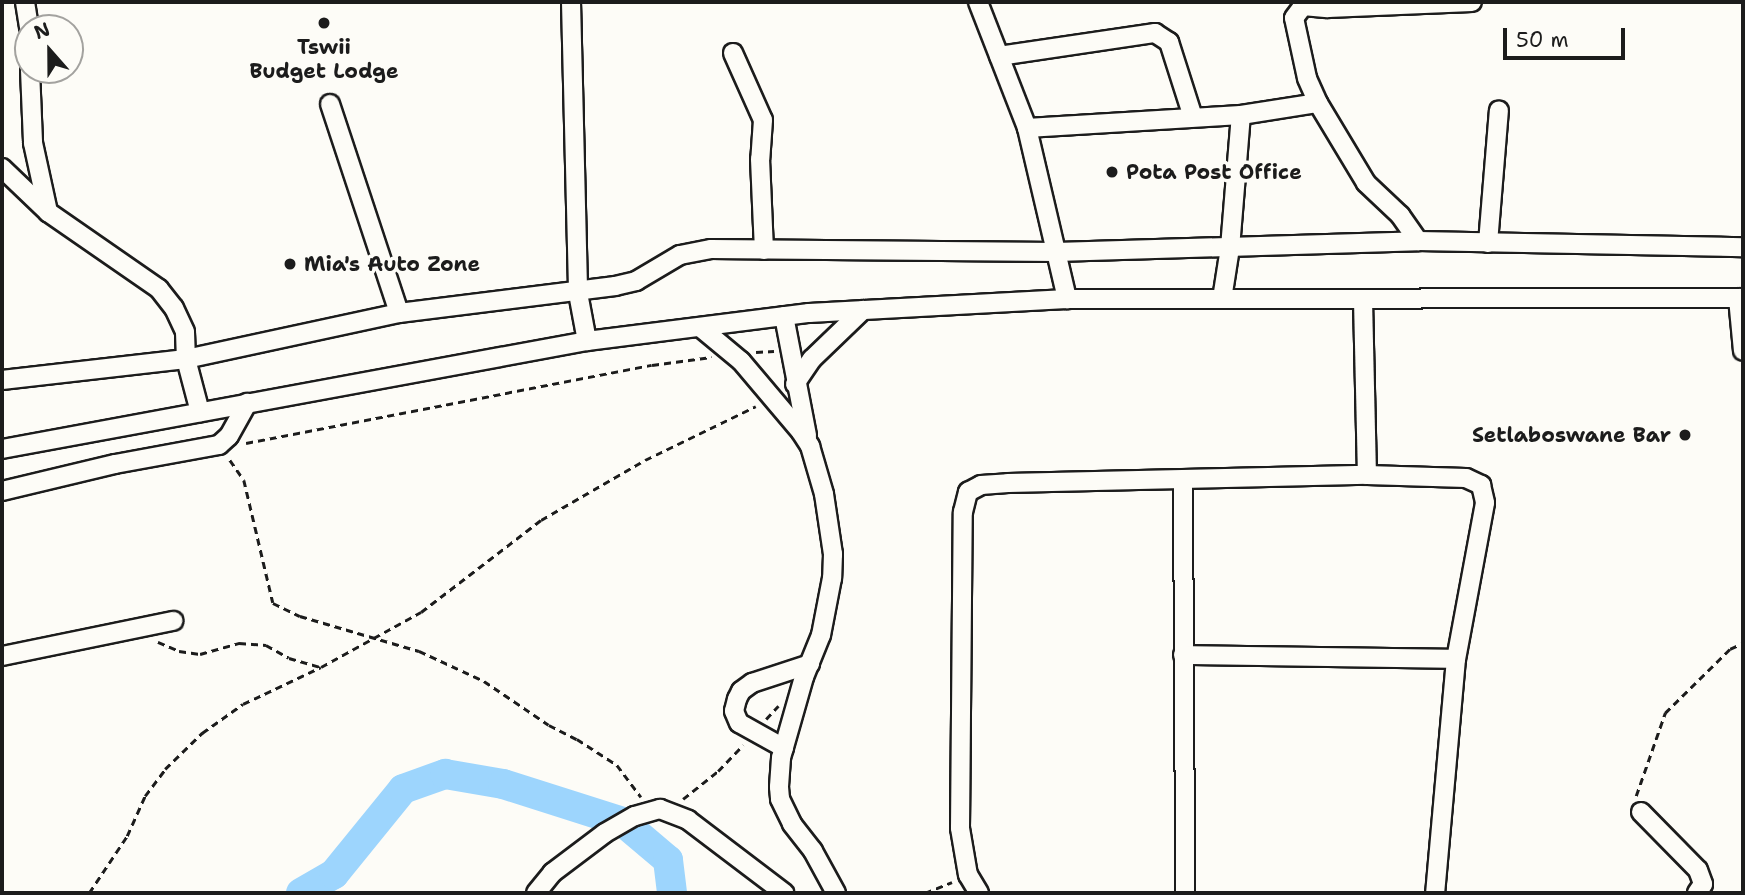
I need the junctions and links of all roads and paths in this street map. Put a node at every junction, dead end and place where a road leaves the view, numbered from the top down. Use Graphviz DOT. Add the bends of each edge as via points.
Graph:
graph roads {
  1 [pos="571,2"];
  2 [pos="978,2"];
  3 [pos="1472,2"];
  4 [pos="733,53"];
  5 [pos="999,56"];
  6 [pos="31,84"];
  7 [pos="1318,103"];
  8 [pos="330,104"];
  9 [pos="1499,110"];
  10 [pos="1241,115"];
  11 [pos="1193,117"];
  12 [pos="1027,128"];
  13 [pos="2,169"];
  14 [pos="48,212"];
  15 [pos="1418,241"];
  16 [pos="1488,243"];
  17 [pos="1743,247"];
  18 [pos="1230,248"];
  19 [pos="764,250"];
  20 [pos="1056,252"];
  21 [pos="578,293"];
  22 [pos="1741,298"];
  23 [pos="1067,299"];
  24 [pos="1222,299"];
  25 [pos="1363,300"];
  26 [pos="863,310"];
  27 [pos="399,313"];
  28 [pos="784,316"];
  29 [pos="699,327"];
  30 [pos="587,341"];
  31 [pos="789,351"];
  32 [pos="1743,351"];
  33 [pos="733,355"];
  34 [pos="186,359"];
  35 [pos="2,380"];
  36 [pos="795,384"];
  37 [pos="771,398"];
  38 [pos="247,403"];
  39 [pos="200,412"];
  40 [pos="219,445"];
  41 [pos="810,446"];
  42 [pos="2,449"];
  43 [pos="1367,475"];
  44 [pos="1182,481"];
  45 [pos="2,491"];
  46 [pos="173,621"];
  47 [pos="137,629"];
  48 [pos="377,639"];
  49 [pos="1743,643"];
  50 [pos="1183,655"];
  51 [pos="2,656"];
  52 [pos="1456,659"];
  53 [pos="810,664"];
  54 [pos="321,667"];
  55 [pos="779,705"];
  56 [pos="755,732"];
  57 [pos="783,748"];
  58 [pos="650,811"];
  59 [pos="672,812"];
  60 [pos="1641,813"];
  61 [pos="968,875"];
  62 [pos="89,893"];
  63 [pos="536,893"];
  64 [pos="784,893"];
  65 [pos="836,893"];
  66 [pos="925,893"];
  67 [pos="979,893"];
  68 [pos="1185,893"];
  69 [pos="1436,893"];
  70 [pos="1697,893"];
  1 -- 21 [label="street"];
  2 -- 5 [label="street"];
  3 -- 7 [label="street" via="1303,6 1294,18 1307,78"];
  4 -- 19 [label="street" via="763,120"];
  5 -- 11 [label="street" via="1155,33 1169,43"];
  5 -- 12 [label="street"];
  6 -- 14 [label="street" via="33,144"];
  7 -- 10 [label="street"];
  7 -- 15 [label="street" via="1366,183 1400,215"];
  8 -- 27 [label="street"];
  9 -- 16 [label="street"];
  10 -- 11 [label="street"];
  10 -- 18 [label="street"];
  11 -- 12 [label="street"];
  12 -- 20 [label="street"];
  13 -- 14 [label="street"];
  14 -- 34 [label="street" via="159,289 185,332"];
  15 -- 16 [label="street"];
  15 -- 18 [label="street"];
  16 -- 17 [label="street"];
  18 -- 20 [label="street"];
  18 -- 24 [label="street"];
  19 -- 20 [label="street"];
  19 -- 21 [label="street" via="680,255 636,281"];
  20 -- 23 [label="street"];
  21 -- 27 [label="street"];
  21 -- 30 [label="street"];
  22 -- 25 [label="street"];
  22 -- 32 [label="street"];
  23 -- 24 [label="street"];
  23 -- 26 [label="street"];
  24 -- 25 [label="street"];
  25 -- 43 [label="street"];
  26 -- 28 [label="street"];
  26 -- 36 [label="street" via="812,359"];
  27 -- 34 [label="street"];
  28 -- 29 [label="street"];
  28 -- 31 [label="street"];
  29 -- 30 [label="street"];
  29 -- 33 [label="street"];
  30 -- 38 [label="street"];
  31 -- 33 [label="path"];
  31 -- 36 [label="street"];
  33 -- 37 [label="street"];
  33 -- 40 [label="path" via="652,365"];
  34 -- 35 [label="street"];
  34 -- 39 [label="street"];
  36 -- 41 [label="street"];
  37 -- 41 [label="street"];
  37 -- 48 [label="path" via="645,460 541,520 450,591"];
  38 -- 39 [label="street"];
  38 -- 40 [label="street" via="234,429"];
  39 -- 42 [label="street"];
  40 -- 45 [label="street"];
  40 -- 48 [label="path" via="244,480 273,603"];
  41 -- 53 [label="street" via="824,494 833,554 828,606"];
  43 -- 44 [label="street"];
  43 -- 52 [label="street" via="1466,478 1481,485 1485,503"];
  44 -- 50 [label="street"];
  44 -- 61 [label="street" via="1008,483 981,485 968,492 963,512 960,814"];
  46 -- 47 [label="street"];
  47 -- 51 [label="street"];
  47 -- 54 [label="path" via="179,651 200,654 239,643 266,645 289,658"];
  48 -- 54 [label="path"];
  48 -- 58 [label="path" via="453,665 577,739 617,765"];
  49 -- 60 [label="path" via="1730,649 1665,713 1636,797"];
  50 -- 52 [label="street"];
  50 -- 68 [label="street"];
  52 -- 69 [label="street"];
  53 -- 56 [label="street" via="741,691 734,711 739,723"];
  53 -- 57 [label="street"];
  54 -- 62 [label="path" via="243,704 165,769"];
  55 -- 56 [label="path"];
  56 -- 57 [label="street"];
  56 -- 59 [label="path"];
  57 -- 65 [label="street" via="780,799"];
  58 -- 59 [label="street"];
  58 -- 63 [label="street" via="594,841 552,873"];
  59 -- 64 [label="street" via="708,833"];
  60 -- 70 [label="street" via="1698,870 1703,884"];
  61 -- 66 [label="path"];
  61 -- 67 [label="street"];
}
